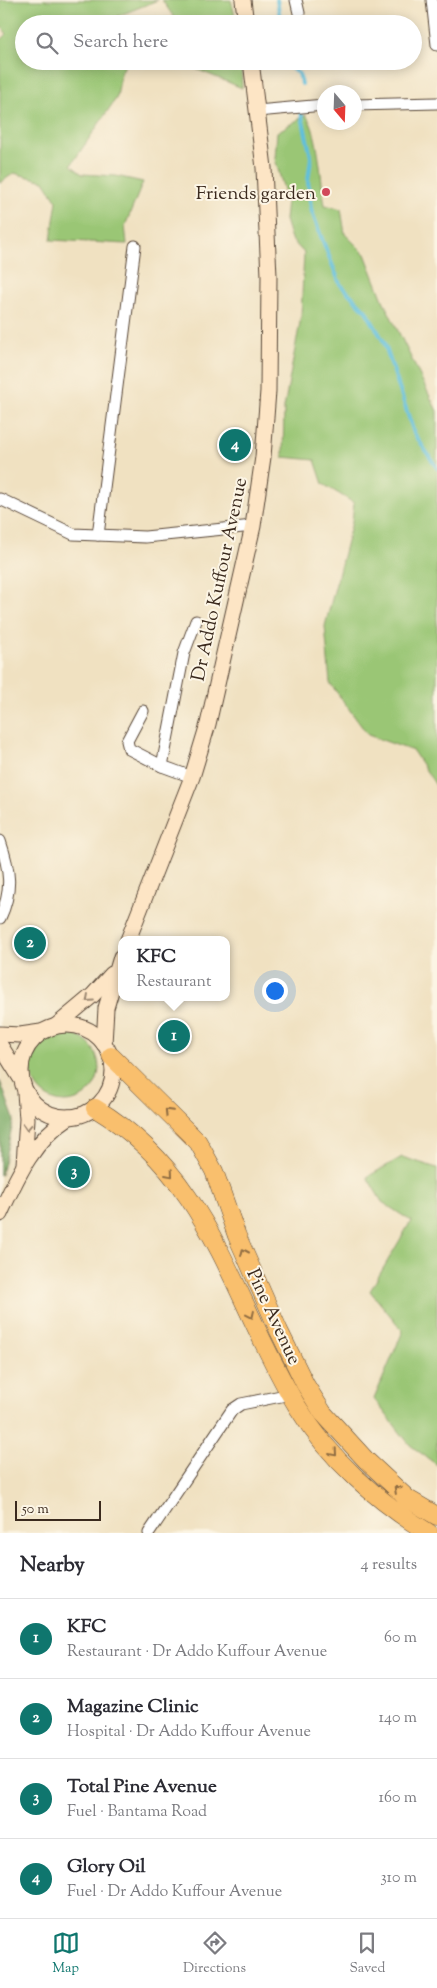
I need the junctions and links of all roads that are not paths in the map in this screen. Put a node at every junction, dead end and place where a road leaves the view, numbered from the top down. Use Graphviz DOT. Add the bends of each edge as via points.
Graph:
graph roads {
  1 [pos="243,0"];
  2 [pos="296,0"];
  3 [pos="432,0"];
  4 [pos="299,14"];
  5 [pos="245,15"];
  6 [pos="437,45"];
  7 [pos="252,70"];
  8 [pos="437,103"];
  9 [pos="362,105"];
  10 [pos="317,106"];
  11 [pos="257,111"];
  12 [pos="135,246"];
  13 [pos="0,499"];
  14 [pos="253,526"];
  15 [pos="98,535"];
  16 [pos="196,621"];
  17 [pos="143,712"];
  18 [pos="162,766"];
  19 [pos="192,777"];
  20 [pos="0,841"];
  21 [pos="0,918"];
  22 [pos="130,936"];
  23 [pos="118,965"];
  24 [pos="118,969"];
  25 [pos="49,1029"];
  26 [pos="0,1034"];
  27 [pos="0,1044"];
  28 [pos="108,1050"];
  29 [pos="22,1084"];
  30 [pos="95,1108"];
  31 [pos="69,1117"];
  32 [pos="24,1164"];
  33 [pos="0,1214"];
  34 [pos="291,1394"];
  35 [pos="437,1516"];
  36 [pos="149,1533"];
  37 [pos="429,1533"];
  1 -- 5 [label="main road"];
  2 -- 4 [label="street"];
  3 -- 6 [label="street"];
  7 -- 11 [label="main road, Dr Addo Kuffour Avenue"];
  8 -- 9 [label="street"];
  10 -- 11 [label="street"];
  11 -- 14 [label="main road, Dr Addo Kuffour Avenue" via="264,168 268,256 268,382 263,457"];
  12 -- 15 [label="street"];
  13 -- 15 [label="street" via="74,534"];
  14 -- 15 [label="street" via="145,537"];
  14 -- 19 [label="main road, Dr Addo Kuffour Avenue" via="212,706"];
  16 -- 18 [label="street" via="184,653"];
  17 -- 18 [label="street" via="127,741 130,749"];
  18 -- 19 [label="street"];
  19 -- 22 [label="main road, Dr Addo Kuffour Avenue"];
  20 -- 21 [label="street" via="9,867 7,903"];
  23 -- 25 [label="main road, one-way" via="94,995"];
  24 -- 28 [label="main road" via="106,1008"];
  25 -- 26 [label="main road" via="20,1035"];
  25 -- 28 [label="main road" via="71,1025 86,1029"];
  25 -- 29 [label="main road" via="31,1041 23,1055"];
  27 -- 29 [label="main road"];
  28 -- 30 [label="main road" via="113,1072 110,1088"];
  35 -- 28 [label="main road, one-way" via="408,1499 323,1413 279,1331 237,1236 214,1171 198,1142"];
  29 -- 31 [label="main road" via="39,1109 54,1116"];
  29 -- 32 [label="main road, one-way" via="27,1119"];
  30 -- 31 [label="main road"];
  30 -- 34 [label="main road, Pine Avenue, one-way" via="136,1136 191,1198"];
  31 -- 32 [label="main road" via="56,1126"];
  32 -- 33 [label="main road"];
  34 -- 36 [label="street" via="242,1404 232,1410"];
  34 -- 37 [label="main road, Pine Avenue, one-way" via="313,1429 363,1485 387,1506"];
}
